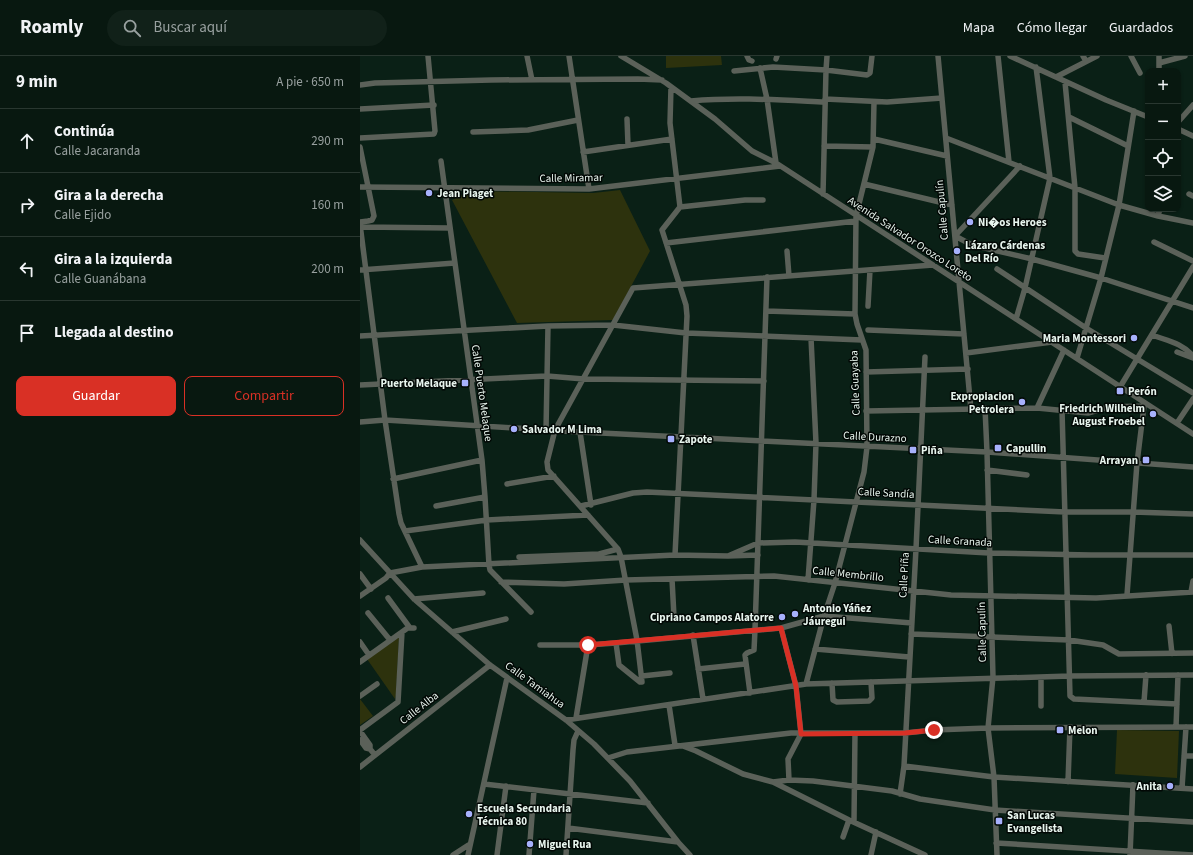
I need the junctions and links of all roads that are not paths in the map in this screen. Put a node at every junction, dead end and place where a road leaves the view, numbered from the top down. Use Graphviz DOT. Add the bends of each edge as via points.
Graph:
graph roads {
  1 [pos="428,56"];
  2 [pos="527,56"];
  3 [pos="569,56"];
  4 [pos="621,56"];
  5 [pos="633,56"];
  6 [pos="747,56"];
  7 [pos="827,56"];
  8 [pos="872,56"];
  9 [pos="938,56"];
  10 [pos="998,56"];
  11 [pos="1010,56"];
  12 [pos="1097,56"];
  13 [pos="1131,56"];
  14 [pos="1159,56"];
  15 [pos="1185,56"];
  16 [pos="1084,59"];
  17 [pos="752,61"];
  18 [pos="634,63"];
  19 [pos="1159,63"];
  20 [pos="1036,67"];
  21 [pos="760,68"];
  22 [pos="1159,68"];
  23 [pos="826,70"];
  24 [pos="734,71"];
  25 [pos="1140,73"];
  26 [pos="1056,77"];
  27 [pos="572,79"];
  28 [pos="532,80"];
  29 [pos="662,80"];
  30 [pos="431,82"];
  31 [pos="1066,82"];
  32 [pos="360,85"];
  33 [pos="671,87"];
  34 [pos="942,98"];
  35 [pos="766,99"];
  36 [pos="691,101"];
  37 [pos="825,101"];
  38 [pos="874,102"];
  39 [pos="1193,105"];
  40 [pos="434,106"];
  41 [pos="360,109"];
  42 [pos="1134,111"];
  43 [pos="1145,116"];
  44 [pos="1069,117"];
  45 [pos="627,119"];
  46 [pos="1181,119"];
  47 [pos="578,120"];
  48 [pos="1181,130"];
  49 [pos="473,132"];
  50 [pos="1193,136"];
  51 [pos="360,138"];
  52 [pos="946,138"];
  53 [pos="672,139"];
  54 [pos="874,139"];
  55 [pos="628,145"];
  56 [pos="824,146"];
  57 [pos="1128,146"];
  58 [pos="360,147"];
  59 [pos="873,147"];
  60 [pos="583,152"];
  61 [pos="948,156"];
  62 [pos="441,161"];
  63 [pos="1009,162"];
  64 [pos="778,165"];
  65 [pos="1020,166"];
  66 [pos="1050,178"];
  67 [pos="676,179"];
  68 [pos="864,184"];
  69 [pos="367,186"];
  70 [pos="360,187"];
  71 [pos="444,188"];
  72 [pos="1075,188"];
  73 [pos="589,189"];
  74 [pos="823,194"];
  75 [pos="763,200"];
  76 [pos="952,205"];
  77 [pos="1119,206"];
  78 [pos="680,207"];
  79 [pos="1159,212"];
  80 [pos="1158,216"];
  81 [pos="856,218"];
  82 [pos="360,223"];
  83 [pos="1193,223"];
  84 [pos="360,227"];
  85 [pos="450,228"];
  86 [pos="955,236"];
  87 [pos="1154,242"];
  88 [pos="666,243"];
  89 [pos="787,251"];
  90 [pos="1105,258"];
  91 [pos="1032,259"];
  92 [pos="1193,261"];
  93 [pos="455,263"];
  94 [pos="933,265"];
  95 [pos="1193,267"];
  96 [pos="997,269"];
  97 [pos="363,270"];
  98 [pos="870,270"];
  99 [pos="856,271"];
  100 [pos="789,276"];
  101 [pos="766,277"];
  102 [pos="1101,278"];
  103 [pos="959,282"];
  104 [pos="679,285"];
  105 [pos="1025,288"];
  106 [pos="1173,301"];
  107 [pos="868,306"];
  108 [pos="1193,308"];
  109 [pos="766,311"];
  110 [pos="855,314"];
  111 [pos="1016,319"];
  112 [pos="613,325"];
  113 [pos="548,326"];
  114 [pos="1086,328"];
  115 [pos="464,330"];
  116 [pos="868,330"];
  117 [pos="686,333"];
  118 [pos="964,334"];
  119 [pos="374,335"];
  120 [pos="1152,335"];
  121 [pos="360,336"];
  122 [pos="765,336"];
  123 [pos="811,338"];
  124 [pos="862,340"];
  125 [pos="1052,342"];
  126 [pos="1064,350"];
  127 [pos="1177,352"];
  128 [pos="966,354"];
  129 [pos="924,357"];
  130 [pos="1193,357"];
  131 [pos="1077,358"];
  132 [pos="1137,359"];
  133 [pos="968,369"];
  134 [pos="924,371"];
  135 [pos="866,372"];
  136 [pos="547,376"];
  137 [pos="584,379"];
  138 [pos="470,380"];
  139 [pos="683,380"];
  140 [pos="764,381"];
  141 [pos="381,384"];
  142 [pos="360,385"];
  143 [pos="1120,387"];
  144 [pos="1193,393"];
  145 [pos="1193,399"];
  146 [pos="1145,405"];
  147 [pos="984,408"];
  148 [pos="1037,408"];
  149 [pos="971,410"];
  150 [pos="1062,410"];
  151 [pos="866,411"];
  152 [pos="923,411"];
  153 [pos="385,420"];
  154 [pos="360,422"];
  155 [pos="1176,423"];
  156 [pos="476,426"];
  157 [pos="546,430"];
  158 [pos="555,430"];
  159 [pos="580,432"];
  160 [pos="1193,434"];
  161 [pos="681,437"];
  162 [pos="761,440"];
  163 [pos="816,443"];
  164 [pos="867,447"];
  165 [pos="921,449"];
  166 [pos="987,452"];
  167 [pos="1064,458"];
  168 [pos="482,460"];
  169 [pos="1137,463"];
  170 [pos="1193,467"];
  171 [pos="987,470"];
  172 [pos="1027,475"];
  173 [pos="554,476"];
  174 [pos="393,479"];
  175 [pos="507,484"];
  176 [pos="678,494"];
  177 [pos="485,496"];
  178 [pos="760,498"];
  179 [pos="814,500"];
  180 [pos="857,502"];
  181 [pos="591,504"];
  182 [pos="918,505"];
  183 [pos="436,506"];
  184 [pos="580,506"];
  185 [pos="988,509"];
  186 [pos="1065,512"];
  187 [pos="1133,512"];
  188 [pos="1193,514"];
  189 [pos="588,515"];
  190 [pos="487,520"];
  191 [pos="405,531"];
  192 [pos="360,540"];
  193 [pos="758,543"];
  194 [pos="810,543"];
  195 [pos="845,545"];
  196 [pos="618,549"];
  197 [pos="916,549"];
  198 [pos="989,553"];
  199 [pos="1066,554"];
  200 [pos="675,555"];
  201 [pos="758,555"];
  202 [pos="1130,555"];
  203 [pos="1193,555"];
  204 [pos="728,556"];
  205 [pos="519,557"];
  206 [pos="622,557"];
  207 [pos="488,565"];
  208 [pos="422,567"];
  209 [pos="390,573"];
  210 [pos="360,574"];
  211 [pos="757,577"];
  212 [pos="672,579"];
  213 [pos="626,580"];
  214 [pos="808,580"];
  215 [pos="1193,581"];
  216 [pos="500,582"];
  217 [pos="835,583"];
  218 [pos="371,589"];
  219 [pos="914,591"];
  220 [pos="1192,592"];
  221 [pos="484,594"];
  222 [pos="360,596"];
  223 [pos="991,596"];
  224 [pos="1127,596"];
  225 [pos="388,598"];
  226 [pos="1068,598"];
  227 [pos="414,599"];
  228 [pos="531,612"];
  229 [pos="368,613"];
  230 [pos="824,616"];
  231 [pos="674,617"];
  232 [pos="506,618"];
  233 [pos="912,623"];
  234 [pos="1169,626"];
  235 [pos="781,628"];
  236 [pos="755,630"];
  237 [pos="402,632"];
  238 [pos="452,632"];
  239 [pos="911,634"];
  240 [pos="693,635"];
  241 [pos="992,637"];
  242 [pos="390,640"];
  243 [pos="637,640"];
  244 [pos="1069,640"];
  245 [pos="360,642"];
  246 [pos="616,643"];
  247 [pos="540,645"];
  248 [pos="588,645"];
  249 [pos="815,649"];
  250 [pos="1193,653"];
  251 [pos="1172,654"];
  252 [pos="369,655"];
  253 [pos="910,656"];
  254 [pos="360,662"];
  255 [pos="746,664"];
  256 [pos="490,666"];
  257 [pos="698,669"];
  258 [pos="670,673"];
  259 [pos="1146,675"];
  260 [pos="1178,675"];
  261 [pos="1193,675"];
  262 [pos="1070,676"];
  263 [pos="993,677"];
  264 [pos="1041,677"];
  265 [pos="507,678"];
  266 [pos="642,679"];
  267 [pos="908,680"];
  268 [pos="871,682"];
  269 [pos="832,683"];
  270 [pos="378,684"];
  271 [pos="806,684"];
  272 [pos="796,686"];
  273 [pos="750,693"];
  274 [pos="360,696"];
  275 [pos="704,700"];
  276 [pos="1144,702"];
  277 [pos="1177,704"];
  278 [pos="669,705"];
  279 [pos="1040,706"];
  280 [pos="576,718"];
  281 [pos="566,720"];
  282 [pos="1176,727"];
  283 [pos="1186,727"];
  284 [pos="1193,727"];
  285 [pos="988,728"];
  286 [pos="1070,728"];
  287 [pos="360,731"];
  288 [pos="578,731"];
  289 [pos="855,733"];
  290 [pos="905,733"];
  291 [pos="801,734"];
  292 [pos="360,740"];
  293 [pos="675,746"];
  294 [pos="370,749"];
  295 [pos="374,755"];
  296 [pos="1184,756"];
  297 [pos="1193,756"];
  298 [pos="608,758"];
  299 [pos="904,766"];
  300 [pos="360,767"];
  301 [pos="994,777"];
  302 [pos="789,780"];
  303 [pos="773,782"];
  304 [pos="1068,782"];
  305 [pos="484,784"];
  306 [pos="1133,785"];
  307 [pos="506,786"];
  308 [pos="854,786"];
  309 [pos="1182,788"];
  310 [pos="1193,789"];
  311 [pos="534,790"];
  312 [pos="571,794"];
  313 [pos="900,794"];
  314 [pos="648,803"];
  315 [pos="995,810"];
  316 [pos="1132,818"];
  317 [pos="851,821"];
  318 [pos="1193,822"];
  319 [pos="568,828"];
  320 [pos="876,832"];
  321 [pos="843,837"];
  322 [pos="678,842"];
  323 [pos="996,843"];
  324 [pos="470,844"];
  325 [pos="1130,853"];
  326 [pos="453,855"];
  327 [pos="468,855"];
  328 [pos="497,855"];
  329 [pos="528,855"];
  330 [pos="566,855"];
  331 [pos="690,855"];
  332 [pos="871,855"];
  333 [pos="925,855"];
  334 [pos="997,855"];
  335 [pos="1193,855"];
  1 -- 30 [label="street"];
  2 -- 28 [label="street"];
  3 -- 27 [label="street"];
  4 -- 18 [label="street, Avenida Salvador Orozco Loreto"];
  5 -- 18 [label="street"];
  6 -- 17 [label="street"];
  7 -- 23 [label="street"];
  8 -- 23 [label="street" via="869,75"];
  9 -- 34 [label="street, Calle Capulín"];
  10 -- 63 [label="street"];
  11 -- 20 [label="street"];
  12 -- 16 [label="street"];
  13 -- 25 [label="street"];
  14 -- 19 [label="street"];
  15 -- 19 [label="street"];
  16 -- 26 [label="street"];
  18 -- 29 [label="street, Avenida Salvador Orozco Loreto"];
  19 -- 22 [label="street"];
  20 -- 26 [label="street"];
  20 -- 66 [label="street"];
  21 -- 23 [label="street"];
  21 -- 24 [label="street"];
  21 -- 35 [label="street"];
  23 -- 37 [label="street"];
  26 -- 31 [label="street"];
  27 -- 28 [label="street"];
  27 -- 29 [label="street"];
  27 -- 47 [label="street"];
  28 -- 30 [label="street"];
  29 -- 33 [label="street, Avenida Salvador Orozco Loreto"];
  30 -- 32 [label="street"];
  30 -- 40 [label="street"];
  31 -- 42 [label="street"];
  31 -- 44 [label="street"];
  33 -- 36 [label="street, Avenida Salvador Orozco Loreto"];
  33 -- 53 [label="street" via="669,111"];
  34 -- 38 [label="street"];
  34 -- 52 [label="street, Calle Capulín"];
  35 -- 36 [label="street" via="722,98"];
  35 -- 37 [label="street"];
  35 -- 64 [label="street"];
  36 -- 64 [label="street, Avenida Salvador Orozco Loreto" via="752,151"];
  37 -- 38 [label="street"];
  37 -- 56 [label="street"];
  38 -- 54 [label="street, Calle Guayaba"];
  39 -- 46 [label="street"];
  40 -- 41 [label="street"];
  40 -- 51 [label="street" via="434,134"];
  42 -- 43 [label="street"];
  42 -- 57 [label="street"];
  44 -- 57 [label="street"];
  44 -- 72 [label="street"];
  45 -- 55 [label="street"];
  47 -- 49 [label="street" via="528,130"];
  47 -- 60 [label="street"];
  48 -- 50 [label="street"];
  52 -- 61 [label="street, Calle Capulín"];
  52 -- 63 [label="street"];
  53 -- 55 [label="street"];
  53 -- 67 [label="street"];
  54 -- 59 [label="street, Calle Guayaba"];
  54 -- 61 [label="street"];
  55 -- 60 [label="street"];
  56 -- 59 [label="street"];
  56 -- 74 [label="street"];
  57 -- 77 [label="street"];
  58 -- 69 [label="street"];
  59 -- 68 [label="street, Calle Guayaba"];
  60 -- 73 [label="street"];
  61 -- 76 [label="street, Calle Capulín"];
  62 -- 71 [label="street, Calle Puerto Melaque"];
  63 -- 65 [label="street"];
  64 -- 67 [label="street, Calle Miramar"];
  64 -- 74 [label="street, Avenida Salvador Orozco Loreto"];
  65 -- 66 [label="street"];
  65 -- 86 [label="street"];
  66 -- 72 [label="street"];
  66 -- 91 [label="street"];
  67 -- 73 [label="street, Calle Miramar"];
  67 -- 78 [label="street"];
  68 -- 76 [label="street"];
  68 -- 81 [label="street, Calle Guayaba"];
  69 -- 70 [label="street, Calle Miramar"];
  69 -- 71 [label="street, Calle Miramar"];
  69 -- 82 [label="street" via="374,216 372,220"];
  71 -- 73 [label="street, Calle Miramar"];
  71 -- 85 [label="street, Calle Puerto Melaque"];
  72 -- 77 [label="street"];
  72 -- 90 [label="street" via="1076,253"];
  74 -- 81 [label="street, Avenida Salvador Orozco Loreto"];
  75 -- 78 [label="street"];
  76 -- 86 [label="street, Calle Capulín"];
  77 -- 80 [label="street"];
  77 -- 90 [label="street"];
  78 -- 88 [label="street" via="662,230"];
  79 -- 80 [label="street"];
  80 -- 83 [label="street"];
  81 -- 88 [label="street"];
  81 -- 94 [label="street, Avenida Salvador Orozco Loreto"];
  81 -- 99 [label="street, Calle Guayaba"];
  82 -- 84 [label="street"];
  84 -- 85 [label="street"];
  84 -- 97 [label="street"];
  85 -- 93 [label="street, Calle Puerto Melaque"];
  86 -- 91 [label="street" via="972,245"];
  86 -- 103 [label="street, Calle Capulín"];
  87 -- 92 [label="street"];
  88 -- 104 [label="street"];
  89 -- 100 [label="street"];
  90 -- 102 [label="street"];
  91 -- 102 [label="street"];
  91 -- 105 [label="street"];
  93 -- 97 [label="street"];
  93 -- 115 [label="street, Calle Puerto Melaque"];
  94 -- 98 [label="street"];
  94 -- 103 [label="street, Avenida Salvador Orozco Loreto"];
  95 -- 106 [label="street"];
  96 -- 105 [label="street"];
  97 -- 119 [label="street"];
  98 -- 99 [label="street"];
  98 -- 107 [label="street"];
  99 -- 100 [label="street"];
  99 -- 110 [label="street, Calle Guayaba"];
  100 -- 101 [label="street"];
  101 -- 104 [label="street"];
  101 -- 109 [label="street"];
  102 -- 106 [label="street"];
  102 -- 114 [label="street"];
  103 -- 111 [label="street, Avenida Salvador Orozco Loreto"];
  103 -- 118 [label="street, Calle Capulín"];
  104 -- 112 [label="street" via="633,288"];
  104 -- 117 [label="street" via="686,305"];
  105 -- 111 [label="street"];
  105 -- 114 [label="street"];
  106 -- 108 [label="street"];
  106 -- 120 [label="street"];
  109 -- 110 [label="street"];
  109 -- 122 [label="street"];
  110 -- 124 [label="street, Calle Guayaba"];
  111 -- 125 [label="street, Avenida Salvador Orozco Loreto"];
  112 -- 113 [label="street"];
  112 -- 117 [label="street"];
  112 -- 137 [label="street"];
  113 -- 115 [label="street"];
  113 -- 136 [label="street"];
  114 -- 131 [label="street"];
  114 -- 132 [label="street"];
  115 -- 119 [label="street"];
  115 -- 138 [label="street, Calle Puerto Melaque"];
  116 -- 118 [label="street"];
  117 -- 122 [label="street"];
  117 -- 139 [label="street"];
  118 -- 128 [label="street, Calle Capulín"];
  119 -- 121 [label="street"];
  119 -- 141 [label="street"];
  120 -- 130 [label="street" via="1182,346"];
  120 -- 132 [label="street"];
  122 -- 123 [label="street"];
  122 -- 140 [label="street"];
  123 -- 124 [label="street"];
  123 -- 163 [label="street"];
  124 -- 135 [label="street, Calle Guayaba" via="866,350"];
  125 -- 126 [label="street, Avenida Salvador Orozco Loreto"];
  125 -- 128 [label="street"];
  126 -- 131 [label="street, Avenida Salvador Orozco Loreto"];
  126 -- 148 [label="street"];
  127 -- 130 [label="street"];
  128 -- 133 [label="street, Calle Capulín"];
  129 -- 134 [label="street, Calle Piña"];
  131 -- 143 [label="street, Avenida Salvador Orozco Loreto"];
  132 -- 143 [label="street"];
  132 -- 144 [label="street"];
  133 -- 134 [label="street"];
  133 -- 149 [label="street, Calle Capulín"];
  134 -- 135 [label="street"];
  134 -- 152 [label="street, Calle Piña"];
  135 -- 151 [label="street, Calle Guayaba"];
  136 -- 137 [label="street"];
  136 -- 138 [label="street"];
  136 -- 157 [label="street"];
  137 -- 139 [label="street"];
  137 -- 158 [label="street"];
  138 -- 141 [label="street"];
  138 -- 156 [label="street, Calle Puerto Melaque"];
  139 -- 140 [label="street"];
  139 -- 161 [label="street"];
  140 -- 162 [label="street"];
  141 -- 142 [label="street"];
  141 -- 153 [label="street"];
  143 -- 146 [label="street, Avenida Salvador Orozco Loreto"];
  145 -- 155 [label="street"];
  146 -- 150 [label="street" via="1109,407 1088,413"];
  146 -- 155 [label="street, Avenida Salvador Orozco Loreto"];
  146 -- 169 [label="street"];
  147 -- 148 [label="street"];
  147 -- 149 [label="street"];
  147 -- 166 [label="street, Calle Capulín"];
  148 -- 150 [label="street"];
  149 -- 152 [label="street"];
  150 -- 167 [label="street"];
  151 -- 152 [label="street"];
  151 -- 164 [label="street, Calle Guayaba"];
  152 -- 165 [label="street, Calle Piña"];
  153 -- 154 [label="street, Calle Durazno"];
  153 -- 156 [label="street, Calle Durazno"];
  153 -- 174 [label="street"];
  155 -- 160 [label="street, Avenida Salvador Orozco Loreto"];
  156 -- 157 [label="street, Calle Durazno"];
  156 -- 168 [label="street, Calle Puerto Melaque"];
  157 -- 158 [label="street, Calle Durazno"];
  158 -- 159 [label="street, Calle Durazno"];
  158 -- 173 [label="street" via="547,462 548,470"];
  159 -- 161 [label="street, Calle Durazno"];
  159 -- 181 [label="street"];
  161 -- 162 [label="street, Calle Durazno"];
  161 -- 176 [label="street"];
  162 -- 163 [label="street, Calle Durazno"];
  162 -- 178 [label="street"];
  163 -- 164 [label="street, Calle Durazno"];
  163 -- 179 [label="street"];
  164 -- 165 [label="street, Calle Durazno"];
  164 -- 180 [label="street, Calle Guayaba"];
  165 -- 166 [label="street, Calle Durazno"];
  165 -- 182 [label="street, Calle Piña"];
  166 -- 167 [label="street, Calle Durazno"];
  166 -- 171 [label="street, Calle Capulín"];
  167 -- 169 [label="street, Calle Durazno"];
  167 -- 186 [label="street"];
  168 -- 174 [label="street"];
  168 -- 177 [label="street, Calle Puerto Melaque"];
  169 -- 170 [label="street, Calle Durazno"];
  169 -- 187 [label="street"];
  171 -- 172 [label="street"];
  171 -- 185 [label="street, Calle Capulín"];
  173 -- 175 [label="street"];
  173 -- 184 [label="street"];
  174 -- 191 [label="street" via="400,519"];
  176 -- 178 [label="street, Calle Sandía"];
  176 -- 181 [label="street, Calle Sandía" via="633,493"];
  176 -- 200 [label="street"];
  177 -- 183 [label="street"];
  177 -- 190 [label="street, Calle Puerto Melaque"];
  178 -- 179 [label="street, Calle Sandía"];
  178 -- 193 [label="street"];
  179 -- 180 [label="street, Calle Sandía"];
  179 -- 194 [label="street"];
  180 -- 182 [label="street, Calle Sandía"];
  180 -- 195 [label="street, Calle Guayaba"];
  181 -- 184 [label="street, Calle Sandía"];
  182 -- 185 [label="street, Calle Sandía"];
  182 -- 197 [label="street, Calle Piña"];
  184 -- 189 [label="street"];
  185 -- 186 [label="street, Calle Sandía"];
  185 -- 198 [label="street, Calle Capulín"];
  186 -- 187 [label="street, Calle Sandía"];
  186 -- 199 [label="street"];
  187 -- 188 [label="street, Calle Sandía"];
  187 -- 202 [label="street"];
  189 -- 190 [label="street"];
  189 -- 196 [label="street"];
  190 -- 191 [label="street"];
  190 -- 207 [label="street, Calle Puerto Melaque"];
  191 -- 208 [label="street"];
  192 -- 209 [label="street, Calle Tamiahua"];
  193 -- 194 [label="street, Calle Granada"];
  193 -- 201 [label="street"];
  193 -- 204 [label="street, Calle Granada"];
  194 -- 195 [label="street, Calle Granada"];
  194 -- 214 [label="street"];
  195 -- 197 [label="street, Calle Granada"];
  195 -- 217 [label="street, Calle Guayaba"];
  196 -- 205 [label="street" via="599,554"];
  196 -- 206 [label="street"];
  197 -- 198 [label="street, Calle Granada"];
  197 -- 219 [label="street, Calle Piña"];
  198 -- 199 [label="street, Calle Granada"];
  198 -- 223 [label="street, Calle Capulín"];
  199 -- 202 [label="street, Calle Granada"];
  199 -- 226 [label="street"];
  200 -- 204 [label="street, Calle Granada"];
  200 -- 206 [label="street, Calle Granada"];
  201 -- 204 [label="street, Calle Granada"];
  201 -- 211 [label="street"];
  202 -- 203 [label="street, Calle Granada"];
  202 -- 224 [label="street"];
  206 -- 207 [label="street, Calle Granada"];
  206 -- 213 [label="street"];
  207 -- 208 [label="street, Calle Granada"];
  207 -- 216 [label="street"];
  208 -- 209 [label="street, Calle Granada"];
  209 -- 218 [label="street"];
  209 -- 227 [label="street, Calle Tamiahua"];
  210 -- 218 [label="street"];
  211 -- 212 [label="street, Calle Membrillo"];
  211 -- 214 [label="street, Calle Membrillo"];
  211 -- 236 [label="street"];
  212 -- 213 [label="street, Calle Membrillo"];
  212 -- 231 [label="street"];
  213 -- 216 [label="street, Calle Membrillo" via="564,584"];
  213 -- 243 [label="street"];
  214 -- 217 [label="street, Calle Membrillo"];
  215 -- 220 [label="street"];
  216 -- 228 [label="street"];
  217 -- 219 [label="street, Calle Membrillo"];
  217 -- 230 [label="street, Calle Guayaba"];
  218 -- 222 [label="street"];
  219 -- 223 [label="street, Calle Membrillo"];
  219 -- 233 [label="street, Calle Piña"];
  220 -- 224 [label="street, Calle Membrillo"];
  221 -- 227 [label="street"];
  223 -- 226 [label="street, Calle Membrillo"];
  223 -- 241 [label="street, Calle Capulín"];
  224 -- 226 [label="street, Calle Membrillo"];
  225 -- 237 [label="street" via="411,628"];
  226 -- 244 [label="street"];
  227 -- 238 [label="street, Calle Tamiahua"];
  229 -- 242 [label="street"];
  230 -- 233 [label="street"];
  230 -- 235 [label="street"];
  230 -- 249 [label="street, Calle Guayaba"];
  232 -- 238 [label="street"];
  233 -- 239 [label="street, Calle Piña"];
  234 -- 251 [label="street"];
  235 -- 236 [label="street"];
  235 -- 272 [label="street"];
  236 -- 240 [label="street"];
  236 -- 255 [label="street" via="754,650 746,654"];
  237 -- 242 [label="street"];
  237 -- 287 [label="street" via="398,702"];
  238 -- 256 [label="street, Calle Tamiahua"];
  239 -- 241 [label="street"];
  239 -- 253 [label="street, Calle Piña"];
  240 -- 243 [label="street"];
  240 -- 257 [label="street"];
  241 -- 244 [label="street"];
  241 -- 263 [label="street, Calle Capulín"];
  242 -- 252 [label="street"];
  243 -- 246 [label="street"];
  243 -- 266 [label="street"];
  244 -- 251 [label="street" via="1103,645 1119,654"];
  244 -- 262 [label="street"];
  245 -- 252 [label="street"];
  246 -- 248 [label="street"];
  246 -- 266 [label="street" via="619,665 634,677"];
  247 -- 248 [label="street"];
  248 -- 280 [label="street"];
  249 -- 253 [label="street"];
  249 -- 271 [label="street, Calle Guayaba"];
  250 -- 251 [label="street"];
  252 -- 254 [label="street"];
  253 -- 267 [label="street, Calle Piña"];
  255 -- 257 [label="street"];
  255 -- 273 [label="street"];
  256 -- 265 [label="street, Calle Tamiahua"];
  256 -- 295 [label="street, Calle Alba"];
  257 -- 275 [label="street"];
  258 -- 266 [label="street"];
  259 -- 260 [label="street"];
  259 -- 262 [label="street"];
  259 -- 276 [label="street"];
  260 -- 261 [label="street"];
  260 -- 277 [label="street"];
  262 -- 264 [label="street"];
  262 -- 276 [label="street" via="1071,698"];
  263 -- 264 [label="street"];
  263 -- 267 [label="street"];
  263 -- 285 [label="street, Calle Capulín"];
  264 -- 279 [label="street"];
  265 -- 281 [label="street, Calle Tamiahua"];
  265 -- 305 [label="street"];
  267 -- 268 [label="street"];
  267 -- 290 [label="street, Calle Piña"];
  268 -- 269 [label="street"];
  268 -- 269 [label="street" via="870,701 845,702 834,702"];
  269 -- 271 [label="street"];
  270 -- 274 [label="street"];
  271 -- 272 [label="street"];
  272 -- 273 [label="street"];
  272 -- 291 [label="street"];
  273 -- 275 [label="street"];
  275 -- 278 [label="street"];
  276 -- 277 [label="street"];
  277 -- 282 [label="street"];
  278 -- 280 [label="street"];
  278 -- 293 [label="street"];
  280 -- 281 [label="street"];
  281 -- 288 [label="street, Calle Tamiahua"];
  282 -- 283 [label="street"];
  282 -- 286 [label="street"];
  283 -- 284 [label="street"];
  283 -- 296 [label="street"];
  285 -- 286 [label="street"];
  285 -- 290 [label="street"];
  285 -- 301 [label="street, Calle Capulín"];
  286 -- 304 [label="street"];
  287 -- 294 [label="street"];
  288 -- 298 [label="street, Calle Tamiahua"];
  288 -- 312 [label="street" via="573,750"];
  289 -- 290 [label="street"];
  289 -- 291 [label="street"];
  289 -- 308 [label="street"];
  290 -- 299 [label="street, Calle Piña"];
  291 -- 293 [label="street"];
  291 -- 302 [label="street" via="788,759"];
  292 -- 294 [label="street"];
  293 -- 298 [label="street" via="627,752"];
  293 -- 303 [label="street" via="696,751 743,774"];
  294 -- 295 [label="street"];
  295 -- 300 [label="street, Calle Alba"];
  296 -- 297 [label="street"];
  296 -- 309 [label="street"];
  298 -- 314 [label="street, Calle Tamiahua"];
  299 -- 301 [label="street"];
  299 -- 313 [label="street, Calle Piña"];
  301 -- 304 [label="street"];
  301 -- 315 [label="street, Calle Capulín"];
  302 -- 303 [label="street"];
  302 -- 308 [label="street"];
  303 -- 317 [label="street"];
  304 -- 306 [label="street"];
  305 -- 307 [label="street"];
  305 -- 324 [label="street"];
  306 -- 309 [label="street"];
  306 -- 316 [label="street"];
  307 -- 311 [label="street"];
  307 -- 328 [label="street"];
  308 -- 313 [label="street"];
  308 -- 317 [label="street"];
  309 -- 310 [label="street"];
  311 -- 312 [label="street"];
  311 -- 329 [label="street"];
  312 -- 314 [label="street"];
  312 -- 319 [label="street"];
  313 -- 315 [label="street"];
  314 -- 322 [label="street, Calle Tamiahua"];
  315 -- 316 [label="street"];
  315 -- 323 [label="street, Calle Capulín"];
  316 -- 318 [label="street"];
  316 -- 325 [label="street"];
  317 -- 320 [label="street"];
  317 -- 321 [label="street"];
  319 -- 322 [label="street"];
  319 -- 330 [label="street"];
  320 -- 332 [label="street"];
  320 -- 333 [label="street"];
  322 -- 331 [label="street, Calle Tamiahua"];
  323 -- 325 [label="street"];
  323 -- 334 [label="street, Calle Capulín"];
  324 -- 326 [label="street"];
  324 -- 327 [label="street"];
  325 -- 335 [label="street"];
}
